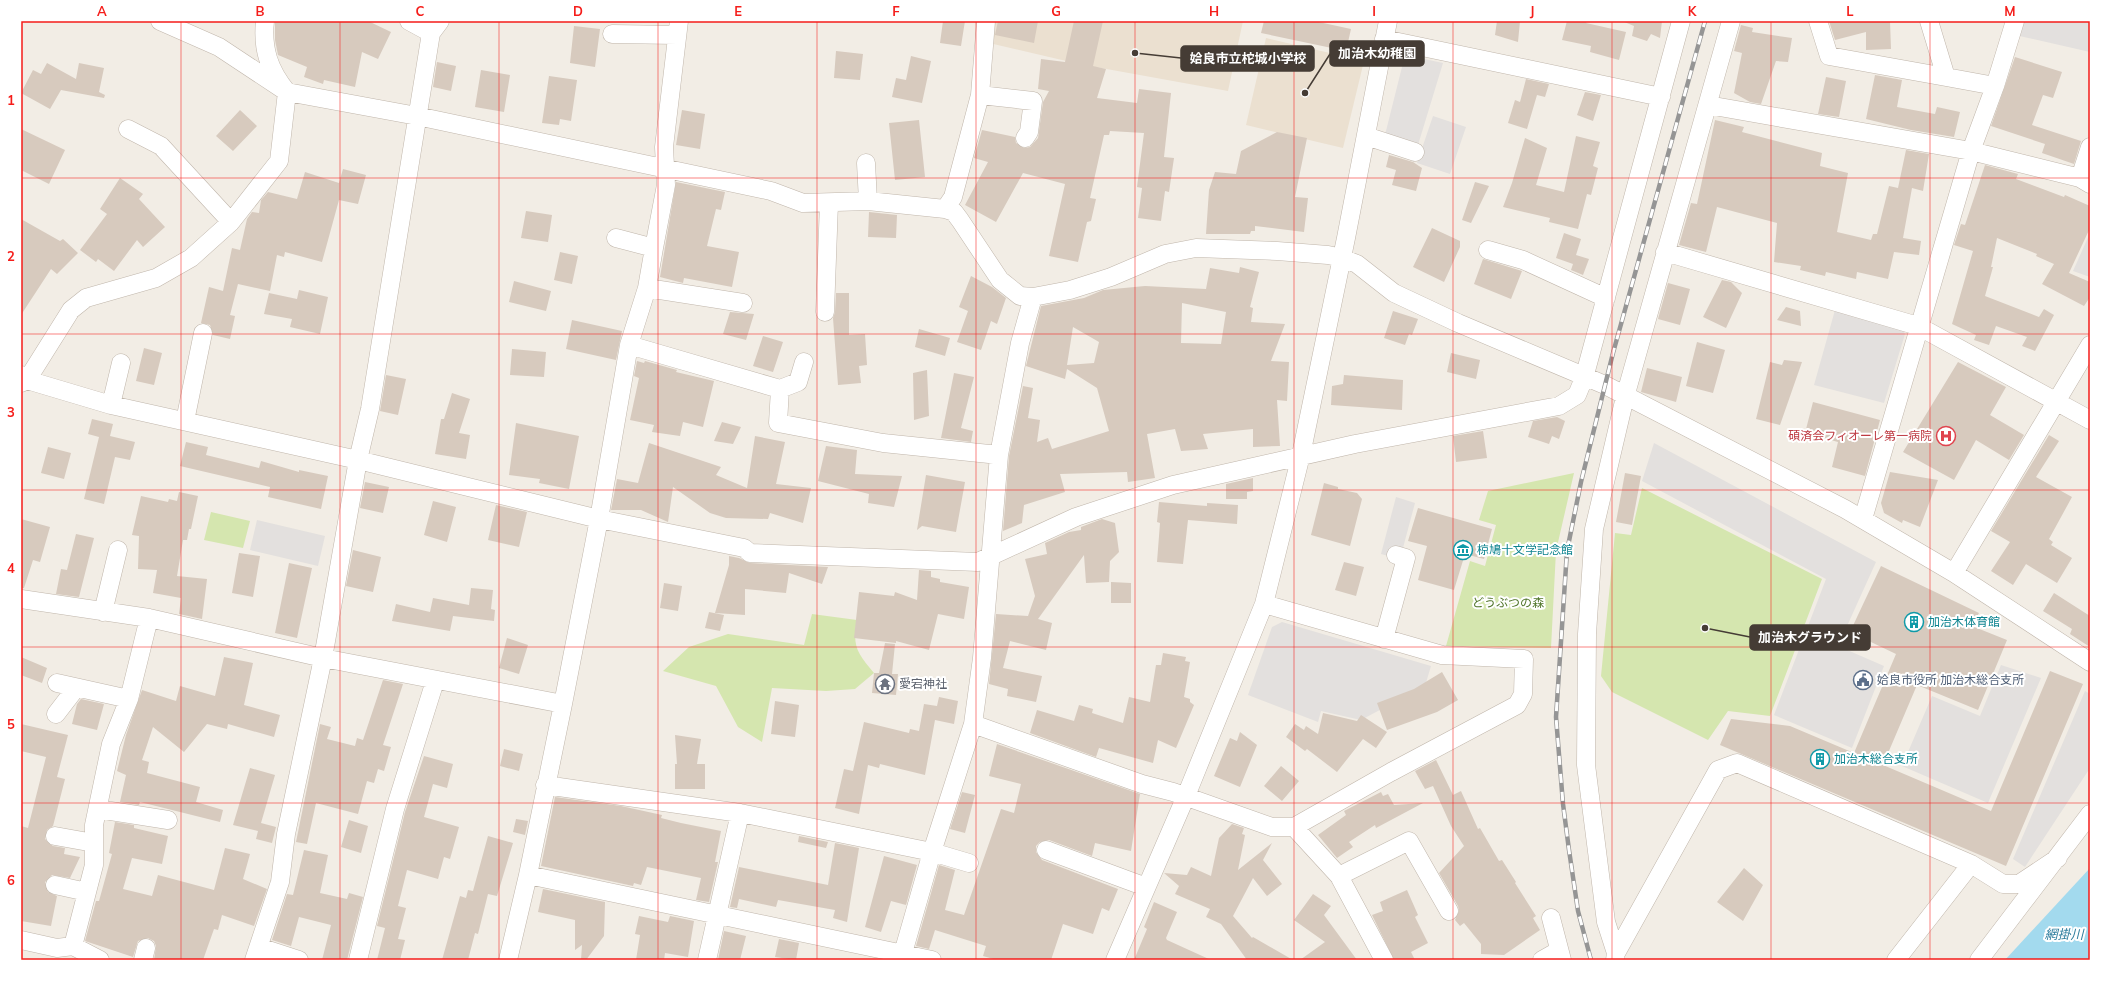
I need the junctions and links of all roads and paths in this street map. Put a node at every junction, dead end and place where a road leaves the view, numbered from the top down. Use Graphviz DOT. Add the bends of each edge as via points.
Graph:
graph roads {
  1 [pos="160,21"];
  2 [pos="265,21"];
  3 [pos="409,21"];
  4 [pos="986,21"];
  5 [pos="1388,21"];
  6 [pos="1681,21"];
  7 [pos="1731,21"];
  8 [pos="1818,21"];
  9 [pos="1929,21"];
  10 [pos="2015,21"];
  11 [pos="435,27"];
  12 [pos="678,28"];
  13 [pos="612,34"];
  14 [pos="1384,39"];
  15 [pos="1946,77"];
  16 [pos="1995,86"];
  17 [pos="287,92"];
  18 [pos="980,95"];
  19 [pos="1660,97"];
  20 [pos="1708,105"];
  21 [pos="416,116"];
  22 [pos="128,129"];
  23 [pos="1366,136"];
  24 [pos="1025,138"];
  25 [pos="2090,147"];
  26 [pos="1971,151"];
  27 [pos="1415,152"];
  28 [pos="866,163"];
  29 [pos="664,169"];
  30 [pos="2085,181"];
  31 [pos="868,201"];
  32 [pos="829,202"];
  33 [pos="945,209"];
  34 [pos="231,222"];
  35 [pos="616,238"];
  36 [pos="654,248"];
  37 [pos="1488,250"];
  38 [pos="1665,252"];
  39 [pos="1342,258"];
  40 [pos="647,288"];
  41 [pos="1033,298"];
  42 [pos="1606,298"];
  43 [pos="743,303"];
  44 [pos="825,312"];
  45 [pos="1918,326"];
  46 [pos="203,333"];
  47 [pos="629,345"];
  48 [pos="2090,345"];
  49 [pos="804,362"];
  50 [pos="121,363"];
  51 [pos="1584,378"];
  52 [pos="23,379"];
  53 [pos="780,389"];
  54 [pos="1625,397"];
  55 [pos="2056,401"];
  56 [pos="111,405"];
  57 [pos="2090,420"];
  58 [pos="185,422"];
  59 [pos="999,455"];
  60 [pos="1301,455"];
  61 [pos="358,460"];
  62 [pos="599,519"];
  63 [pos="1863,519"];
  64 [pos="118,550"];
  65 [pos="1396,555"];
  66 [pos="991,556"];
  67 [pos="1954,573"];
  68 [pos="21,600"];
  69 [pos="1264,604"];
  70 [pos="102,612"];
  71 [pos="149,618"];
  72 [pos="1384,639"];
  73 [pos="323,658"];
  74 [pos="2090,662"];
  75 [pos="435,680"];
  76 [pos="57,683"];
  77 [pos="76,688"];
  78 [pos="129,699"];
  79 [pos="563,704"];
  80 [pos="56,714"];
  81 [pos="972,724"];
  82 [pos="545,785"];
  83 [pos="1186,796"];
  84 [pos="98,809"];
  85 [pos="740,813"];
  86 [pos="2090,814"];
  87 [pos="168,820"];
  88 [pos="1294,827"];
  89 [pos="55,836"];
  90 [pos="94,843"];
  91 [pos="1046,850"];
  92 [pos="932,852"];
  93 [pos="2058,858"];
  94 [pos="969,863"];
  95 [pos="1971,864"];
  96 [pos="528,875"];
  97 [pos="1339,876"];
  98 [pos="54,885"];
  99 [pos="1146,887"];
  100 [pos="87,892"];
  101 [pos="1449,911"];
  102 [pos="717,914"];
  103 [pos="1551,918"];
  104 [pos="21,940"];
  105 [pos="60,951"];
  106 [pos="256,954"];
  107 [pos="1560,955"];
  108 [pos="902,956"];
  109 [pos="1616,957"];
  110 [pos="99,960"];
  111 [pos="300,960"];
  112 [pos="358,960"];
  113 [pos="508,960"];
  114 [pos="707,960"];
  115 [pos="932,960"];
  116 [pos="1116,960"];
  117 [pos="1384,960"];
  118 [pos="1542,960"];
  119 [pos="1896,960"];
  120 [pos="1979,960"];
  1 -- 17 [label="street" via="219,47"];
  2 -- 17 [label="street" via="263,37 266,56"];
  3 -- 11 [label="street"];
  4 -- 18 [label="street"];
  5 -- 14 [label="street"];
  6 -- 19 [label="street"];
  7 -- 20 [label="street"];
  8 -- 15 [label="street" via="1829,56"];
  9 -- 15 [label="street"];
  10 -- 16 [label="street"];
  11 -- 21 [label="street"];
  12 -- 13 [label="street"];
  12 -- 29 [label="street" via="664,147"];
  14 -- 19 [label="street"];
  14 -- 23 [label="street"];
  15 -- 16 [label="street"];
  16 -- 26 [label="street"];
  17 -- 21 [label="street"];
  17 -- 34 [label="street" via="279,161"];
  18 -- 24 [label="street" via="1033,100 1029,132"];
  18 -- 33 [label="street" via="953,197"];
  19 -- 42 [label="street"];
  20 -- 26 [label="street"];
  20 -- 38 [label="street"];
  21 -- 29 [label="street"];
  21 -- 61 [label="street" via="377,371"];
  22 -- 34 [label="street" via="161,146"];
  23 -- 27 [label="street"];
  23 -- 39 [label="street"];
  25 -- 30 [label="street"];
  26 -- 30 [label="street"];
  26 -- 45 [label="street"];
  28 -- 31 [label="street"];
  29 -- 32 [label="street" via="771,191 803,203"];
  29 -- 36 [label="street" via="666,185"];
  31 -- 32 [label="street"];
  31 -- 33 [label="street"];
  32 -- 44 [label="street"];
  33 -- 41 [label="street" via="954,212 1000,280 1020,296"];
  34 -- 52 [label="street" via="191,258 156,278 86,298 71,310"];
  35 -- 36 [label="street"];
  36 -- 40 [label="street"];
  37 -- 42 [label="street" via="1523,260"];
  38 -- 45 [label="street"];
  38 -- 54 [label="street"];
  39 -- 41 [label="street" via="1328,255 1196,248 1165,254 1111,277"];
  39 -- 51 [label="street" via="1357,264 1394,293"];
  39 -- 60 [label="street"];
  40 -- 43 [label="street"];
  40 -- 47 [label="street"];
  41 -- 59 [label="street" via="1020,343"];
  42 -- 51 [label="street"];
  45 -- 55 [label="street"];
  45 -- 63 [label="street"];
  46 -- 58 [label="street"];
  47 -- 53 [label="street"];
  47 -- 62 [label="street"];
  48 -- 55 [label="street"];
  49 -- 53 [label="street" via="798,382"];
  50 -- 56 [label="street"];
  51 -- 54 [label="street" via="1605,385"];
  51 -- 60 [label="street" via="1577,395 1560,406"];
  52 -- 56 [label="street"];
  53 -- 59 [label="street" via="778,423 883,443"];
  54 -- 63 [label="street"];
  54 -- 109 [label="street" via="1594,529 1586,690 1586,765 1606,922"];
  55 -- 57 [label="street"];
  55 -- 67 [label="street"];
  56 -- 58 [label="street"];
  58 -- 61 [label="street"];
  59 -- 66 [label="street"];
  60 -- 66 [label="street" via="1173,485 1076,517"];
  60 -- 69 [label="street"];
  61 -- 62 [label="street"];
  61 -- 73 [label="street"];
  62 -- 66 [label="street" via="744,548 750,553 978,562"];
  62 -- 79 [label="street"];
  63 -- 67 [label="street"];
  64 -- 70 [label="street"];
  65 -- 72 [label="street" via="1406,558"];
  66 -- 81 [label="street" via="982,658"];
  67 -- 74 [label="street"];
  68 -- 70 [label="street"];
  69 -- 72 [label="street"];
  69 -- 83 [label="street"];
  70 -- 71 [label="street"];
  71 -- 73 [label="street"];
  71 -- 78 [label="street"];
  72 -- 88 [label="street" via="1442,655 1524,658 1523,694 1517,704"];
  73 -- 75 [label="street"];
  73 -- 106 [label="street" via="286,834 280,882"];
  75 -- 79 [label="street"];
  75 -- 112 [label="street" via="395,809"];
  76 -- 77 [label="street"];
  77 -- 78 [label="street"];
  77 -- 80 [label="street"];
  78 -- 84 [label="street" via="111,744"];
  79 -- 82 [label="street"];
  81 -- 83 [label="street" via="1142,784"];
  81 -- 92 [label="street"];
  82 -- 85 [label="street"];
  82 -- 96 [label="street"];
  83 -- 88 [label="street" via="1272,827"];
  83 -- 99 [label="street"];
  84 -- 87 [label="street"];
  84 -- 90 [label="street"];
  85 -- 92 [label="street"];
  85 -- 102 [label="street"];
  86 -- 93 [label="street"];
  88 -- 97 [label="street"];
  89 -- 90 [label="street"];
  90 -- 100 [label="street" via="94,865"];
  91 -- 99 [label="street"];
  92 -- 94 [label="street"];
  92 -- 108 [label="street"];
  93 -- 95 [label="street" via="2018,884 2003,884"];
  93 -- 120 [label="street"];
  95 -- 109 [label="street" via="1736,763 1718,770"];
  95 -- 119 [label="street"];
  96 -- 102 [label="street"];
  96 -- 113 [label="street"];
  97 -- 101 [label="street" via="1409,840"];
  97 -- 117 [label="street"];
  98 -- 100 [label="street"];
  99 -- 116 [label="street"];
  100 -- 105 [label="street"];
  102 -- 108 [label="street"];
  102 -- 114 [label="street"];
  103 -- 107 [label="street"];
  104 -- 105 [label="street"];
  105 -- 110 [label="street"];
  106 -- 111 [label="street"];
  107 -- 118 [label="street"];
  108 -- 115 [label="street"];
}
